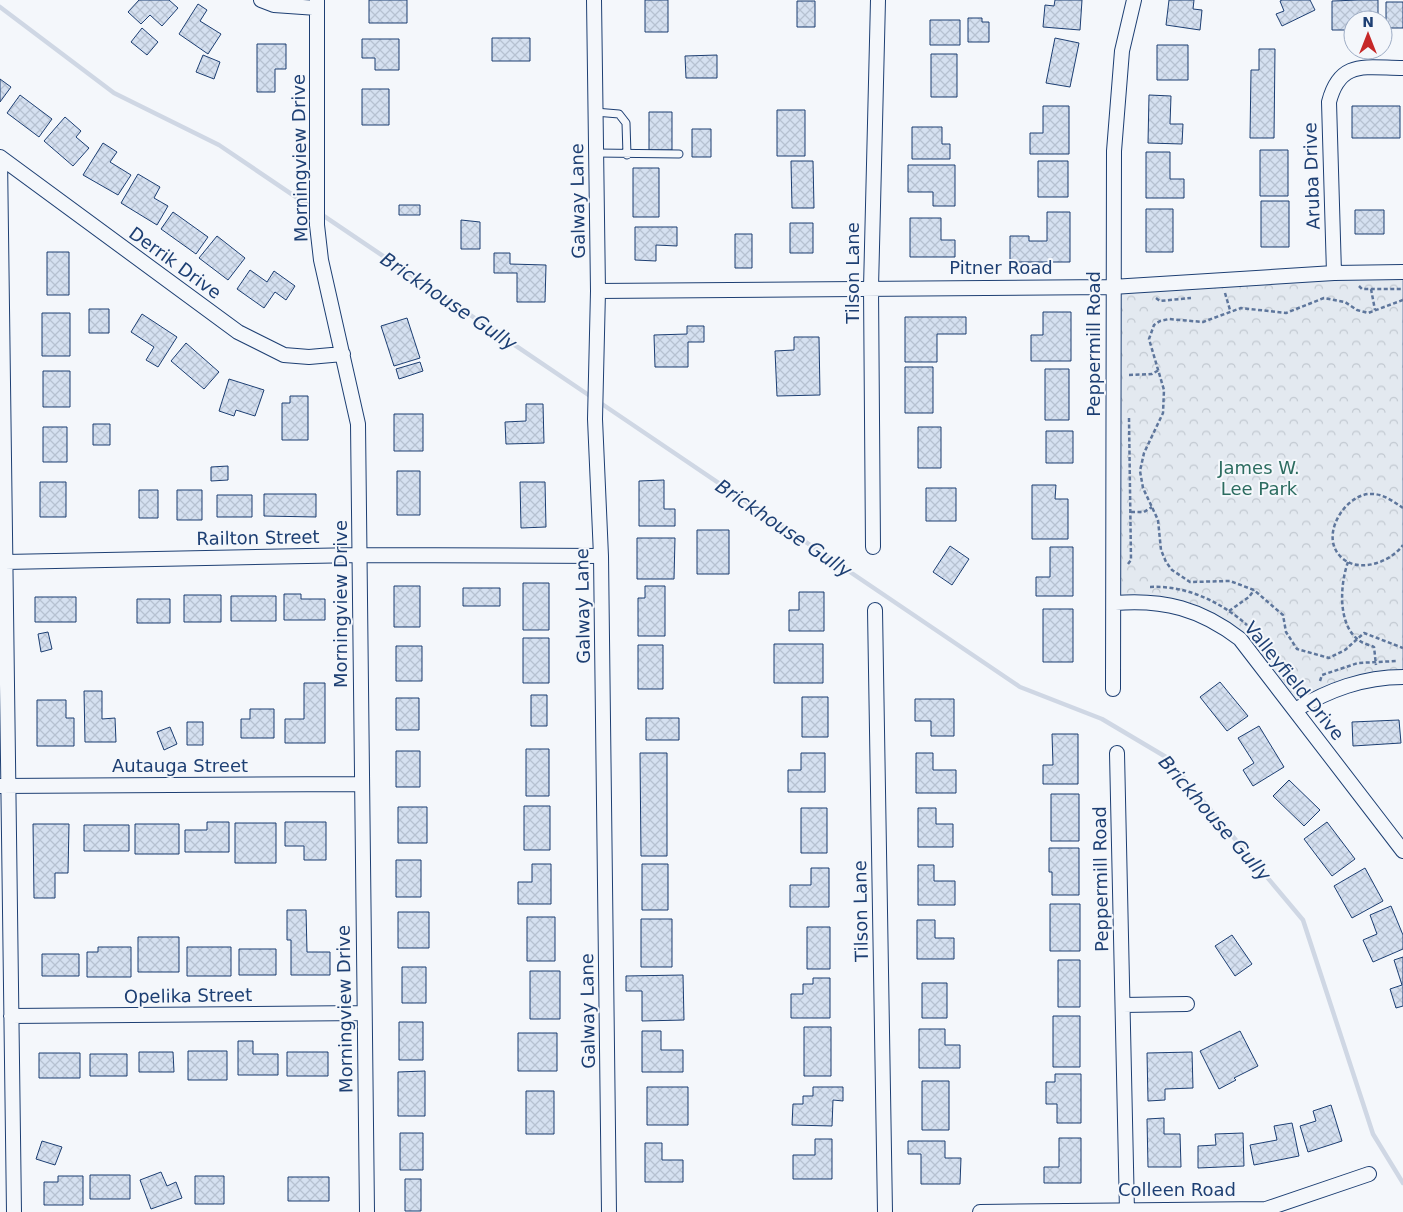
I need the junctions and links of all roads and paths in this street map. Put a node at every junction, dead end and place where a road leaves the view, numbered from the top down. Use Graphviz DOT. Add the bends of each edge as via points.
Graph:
graph roads {
  1 [pos="261,0"];
  2 [pos="594,0"];
  3 [pos="878,0"];
  4 [pos="1134,0"];
  5 [pos="317,4"];
  6 [pos="1403,68"];
  7 [pos="595,112"];
  8 [pos="596,154"];
  9 [pos="679,154"];
  10 [pos="627,155"];
  11 [pos="0,157"];
  12 [pos="1403,272"];
  13 [pos="1334,273"];
  14 [pos="1112,287"];
  15 [pos="871,288"];
  16 [pos="1362,289"];
  17 [pos="1370,289"];
  18 [pos="1403,289"];
  19 [pos="598,291"];
  20 [pos="1224,293"];
  21 [pos="1403,300"];
  22 [pos="1230,310"];
  23 [pos="1375,310"];
  24 [pos="343,354"];
  25 [pos="1160,370"];
  26 [pos="1129,384"];
  27 [pos="1129,414"];
  28 [pos="1152,508"];
  29 [pos="1403,508"];
  30 [pos="1131,512"];
  31 [pos="1403,545"];
  32 [pos="873,547"];
  33 [pos="360,555"];
  34 [pos="601,556"];
  35 [pos="1131,560"];
  36 [pos="5,562"];
  37 [pos="1348,562"];
  38 [pos="1254,590"];
  39 [pos="1115,603"];
  40 [pos="875,610"];
  41 [pos="1229,611"];
  42 [pos="1356,638"];
  43 [pos="1403,648"];
  44 [pos="1403,661"];
  45 [pos="1376,662"];
  46 [pos="1322,675"];
  47 [pos="1377,677"];
  48 [pos="1403,677"];
  49 [pos="1113,689"];
  50 [pos="1295,710"];
  51 [pos="1117,753"];
  52 [pos="360,784"];
  53 [pos="4,786"];
  54 [pos="1403,851"];
  55 [pos="1123,1004"];
  56 [pos="1187,1004"];
  57 [pos="364,1013"];
  58 [pos="11,1016"];
  59 [pos="1369,1174"];
  60 [pos="1127,1210"];
  61 [pos="14,1212"];
  62 [pos="367,1212"];
  63 [pos="609,1212"];
  64 [pos="884,1212"];
  65 [pos="980,1212"];
  1 -- 5 [label="street" via="274,5"];
  2 -- 7 [label="street, Galway Lane"];
  3 -- 15 [label="street, Tilson Lane"];
  4 -- 14 [label="street, Peppermill Road" via="1122,50 1114,152"];
  5 -- 24 [label="street, Morningview Drive" via="317,225 321,260"];
  6 -- 13 [label="street, Aruba Drive" via="1356,69 1341,75 1334,85 1329,102"];
  7 -- 8 [label="street, Galway Lane"];
  7 -- 10 [label="lane" via="619,114 626,123"];
  8 -- 10 [label="lane"];
  8 -- 19 [label="street, Galway Lane"];
  9 -- 10 [label="lane"];
  11 -- 24 [label="street, Derrik Drive" via="238,332 284,355"];
  11 -- 36 [label="street"];
  12 -- 13 [label="street, Pitner Road"];
  13 -- 14 [label="street, Pitner Road"];
  14 -- 15 [label="street, Pitner Road"];
  14 -- 39 [label="street, Peppermill Road"];
  15 -- 19 [label="street, Pitner Road"];
  15 -- 32 [label="street, Tilson Lane"];
  16 -- 17 [label="path"];
  17 -- 18 [label="path"];
  17 -- 23 [label="path"];
  19 -- 34 [label="street, Galway Lane" via="595,419"];
  20 -- 22 [label="path"];
  21 -- 23 [label="path"];
  22 -- 23 [label="path" via="1250,308 1286,313 1324,298 1345,302 1368,313"];
  22 -- 25 [label="path" via="1203,322 1169,319 1154,325 1149,339"];
  24 -- 33 [label="street, Morningview Drive" via="358,424"];
  25 -- 26 [label="path" via="1152,374 1129,375"];
  25 -- 28 [label="path" via="1164,390 1163,412 1144,453 1140,471"];
  27 -- 30 [label="path"];
  28 -- 30 [label="path"];
  28 -- 38 [label="path" via="1158,520 1161,550 1172,570 1190,582 1230,581"];
  29 -- 37 [label="path" via="1384,496 1372,493 1362,495 1347,506 1337,518 1331,539 1335,550"];
  30 -- 35 [label="path"];
  31 -- 37 [label="path" via="1381,562 1368,565"];
  33 -- 34 [label="street, Railton Street"];
  33 -- 36 [label="street, Railton Street"];
  33 -- 52 [label="street, Morningview Drive"];
  34 -- 63 [label="street, Galway Lane"];
  36 -- 53 [label="street"];
  37 -- 42 [label="path" via="1342,605"];
  38 -- 41 [label="path" via="1250,597"];
  38 -- 42 [label="path" via="1282,615 1286,632 1297,648 1329,658 1345,650"];
  39 -- 49 [label="street, Peppermill Road"];
  39 -- 50 [label="street, Valleyfield Drive" via="1153,603 1188,609 1222,626 1240,639"];
  40 -- 64 [label="street, Tilson Lane"];
  42 -- 43 [label="path" via="1364,633 1372,634"];
  42 -- 45 [label="path" via="1374,647"];
  44 -- 45 [label="path"];
  45 -- 46 [label="path" via="1345,666"];
  45 -- 47 [label="path"];
  47 -- 48 [label="street"];
  47 -- 50 [label="street" via="1342,686"];
  50 -- 54 [label="street, Valleyfield Drive"];
  51 -- 55 [label="street, Peppermill Road"];
  52 -- 53 [label="street, Autauga Street"];
  52 -- 57 [label="street, Morningview Drive"];
  53 -- 58 [label="street"];
  55 -- 56 [label="street"];
  55 -- 60 [label="street, Peppermill Road"];
  57 -- 58 [label="street, Opelika Street"];
  57 -- 62 [label="street, Morningview Drive"];
  58 -- 61 [label="street"];
  59 -- 60 [label="street, Colleen Road" via="1266,1209"];
  60 -- 65 [label="street, Colleen Road"];
}
